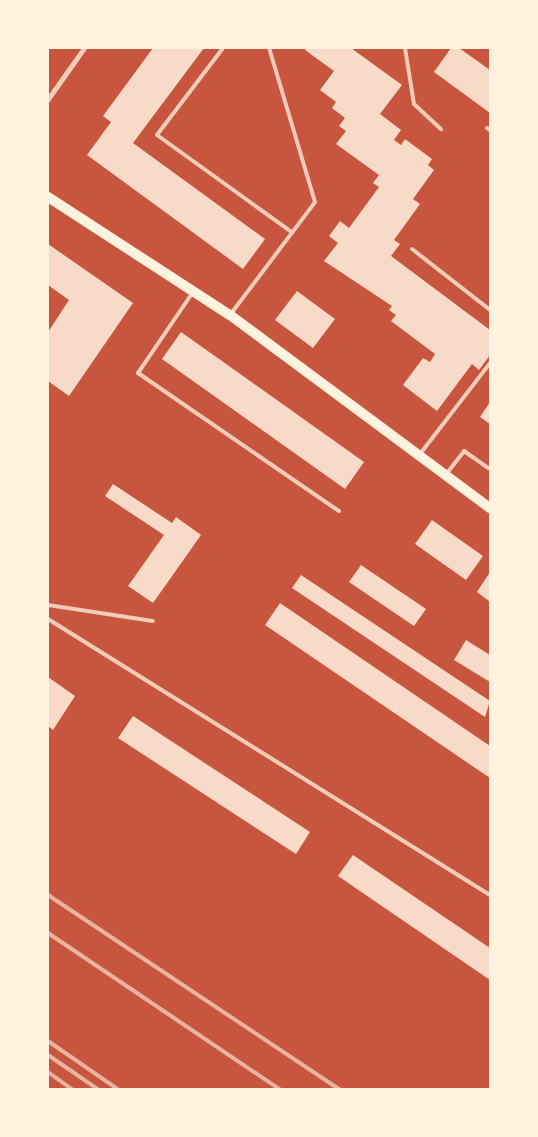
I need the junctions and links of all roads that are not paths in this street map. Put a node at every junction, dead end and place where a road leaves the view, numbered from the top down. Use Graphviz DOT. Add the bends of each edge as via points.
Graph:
graph roads {
  1 [pos="84,48"];
  2 [pos="223,48"];
  3 [pos="269,48"];
  4 [pos="405,48"];
  5 [pos="48,99"];
  6 [pos="441,129"];
  7 [pos="48,197"];
  8 [pos="290,231"];
  9 [pos="412,249"];
  10 [pos="194,291"];
  11 [pos="490,310"];
  12 [pos="230,315"];
  13 [pos="490,363"];
  14 [pos="419,455"];
  15 [pos="490,470"];
  16 [pos="445,475"];
  17 [pos="490,508"];
  18 [pos="339,511"];
  19 [pos="48,605"];
  20 [pos="48,619"];
  21 [pos="153,621"];
  22 [pos="490,895"];
  1 -- 5 [label="street"];
  2 -- 8 [label="lane" via="157,135"];
  3 -- 8 [label="lane" via="315,202"];
  4 -- 6 [label="lane" via="414,104"];
  7 -- 10 [label="main road"];
  8 -- 12 [label="lane"];
  9 -- 11 [label="lane"];
  10 -- 12 [label="main road"];
  10 -- 18 [label="lane" via="138,373"];
  12 -- 14 [label="main road"];
  13 -- 14 [label="lane"];
  14 -- 16 [label="main road"];
  15 -- 16 [label="lane" via="464,450"];
  16 -- 17 [label="main road"];
  19 -- 21 [label="lane"];
  20 -- 22 [label="lane"];
}
